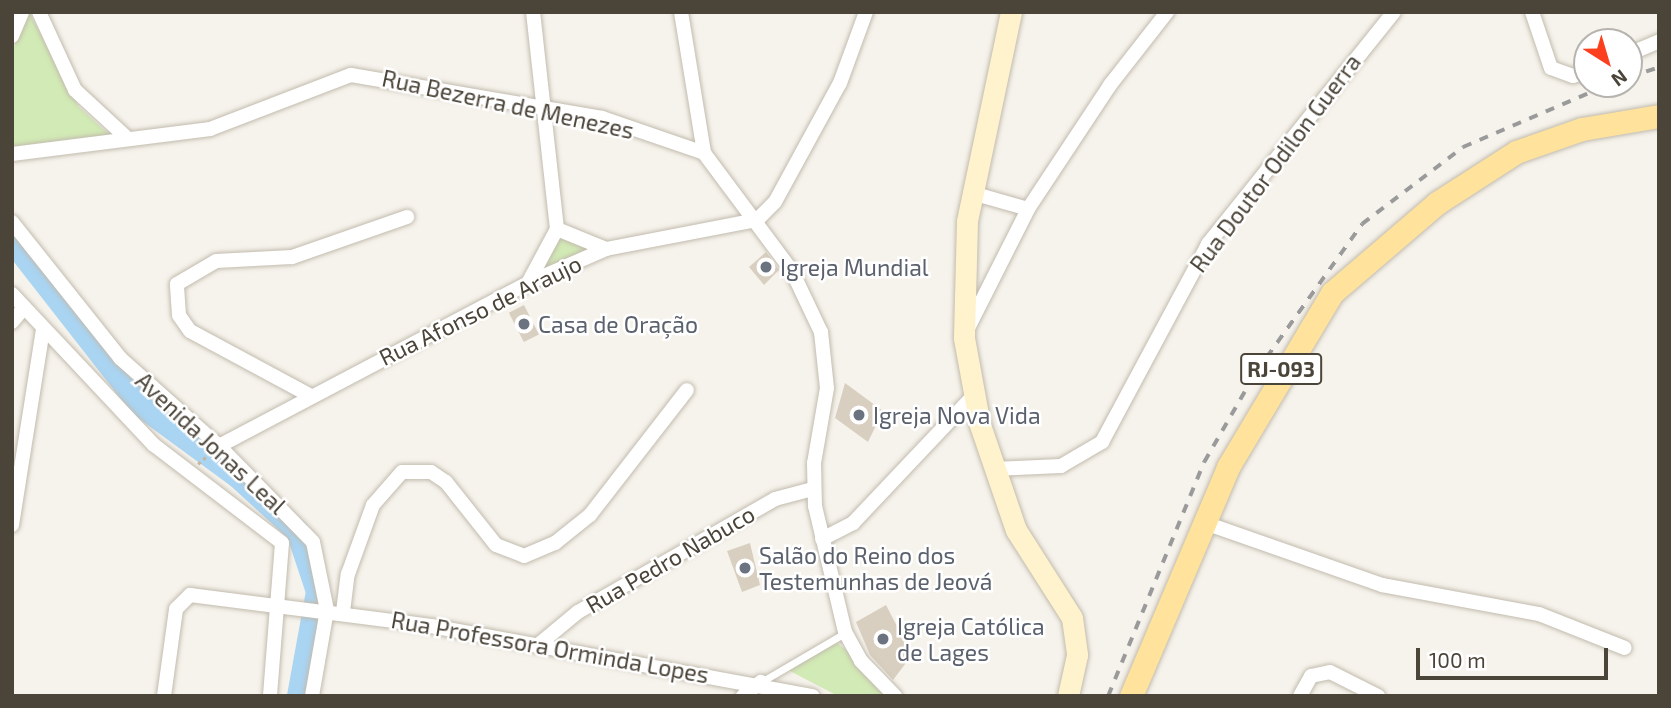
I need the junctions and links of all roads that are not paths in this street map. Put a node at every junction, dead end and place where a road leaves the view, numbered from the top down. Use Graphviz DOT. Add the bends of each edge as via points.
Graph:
graph roads {
  1 [pos="22,12"];
  2 [pos="39,12"];
  3 [pos="533,12"];
  4 [pos="681,12"];
  5 [pos="866,12"];
  6 [pos="1011,12"];
  7 [pos="1167,12"];
  8 [pos="1394,12"];
  9 [pos="1532,12"];
  10 [pos="12,36"];
  11 [pos="1573,74"];
  12 [pos="540,106"];
  13 [pos="1659,116"];
  14 [pos="127,138"];
  15 [pos="704,153"];
  16 [pos="12,154"];
  17 [pos="972,192"];
  18 [pos="1028,209"];
  19 [pos="407,217"];
  20 [pos="757,220"];
  21 [pos="12,222"];
  22 [pos="557,229"];
  23 [pos="606,249"];
  24 [pos="528,282"];
  25 [pos="12,294"];
  26 [pos="23,309"];
  27 [pos="12,322"];
  28 [pos="43,330"];
  29 [pos="964,338"];
  30 [pos="687,390"];
  31 [pos="309,395"];
  32 [pos="973,396"];
  33 [pos="216,448"];
  34 [pos="994,469"];
  35 [pos="813,489"];
  36 [pos="1202,522"];
  37 [pos="12,525"];
  38 [pos="822,539"];
  39 [pos="286,606"];
  40 [pos="323,610"];
  41 [pos="343,612"];
  42 [pos="845,632"];
  43 [pos="537,646"];
  44 [pos="1625,648"];
  45 [pos="761,682"];
  46 [pos="164,696"];
  47 [pos="270,696"];
  48 [pos="312,696"];
  49 [pos="743,696"];
  50 [pos="813,696"];
  51 [pos="895,696"];
  52 [pos="1068,696"];
  53 [pos="1131,696"];
  54 [pos="1300,696"];
  55 [pos="1378,696"];
  1 -- 10 [label="street"];
  2 -- 14 [label="street" via="75,90"];
  3 -- 12 [label="street"];
  4 -- 15 [label="street"];
  5 -- 20 [label="street" via="840,83 779,195"];
  6 -- 17 [label="street"];
  7 -- 18 [label="street" via="1110,85"];
  8 -- 34 [label="street, Rua Doutor Odilon Guerra" via="1197,260 1102,442 1060,466"];
  9 -- 11 [label="street" via="1551,68 1560,75"];
  12 -- 14 [label="street, Rua Bezerra de Menezes" via="351,75 229,124"];
  12 -- 15 [label="street, Rua Bezerra de Menezes" via="602,118"];
  12 -- 22 [label="street"];
  13 -- 36 [label="main road, RJ-093" via="1550,138 1437,203 1332,293 1273,381"];
  14 -- 16 [label="street, Rua Bezerra de Menezes"];
  15 -- 20 [label="street"];
  17 -- 18 [label="street"];
  17 -- 29 [label="street"];
  18 -- 29 [label="street"];
  19 -- 31 [label="street" via="292,257 216,261 177,284 179,315 190,331"];
  20 -- 23 [label="street, Rua Afonso de Araujo"];
  20 -- 35 [label="street" via="807,295 821,332 827,388"];
  21 -- 33 [label="street, Avenida Jonas Leal" via="120,358"];
  22 -- 23 [label="street"];
  22 -- 24 [label="street"];
  23 -- 24 [label="street, Rua Afonso de Araujo"];
  24 -- 31 [label="street, Rua Afonso de Araujo"];
  25 -- 26 [label="street, Avenida Jonas Leal"];
  26 -- 27 [label="street"];
  26 -- 28 [label="street, Avenida Jonas Leal"];
  28 -- 37 [label="street"];
  28 -- 39 [label="street, Avenida Jonas Leal" via="154,445 282,543"];
  29 -- 32 [label="street"];
  30 -- 41 [label="street" via="590,515 555,543 524,555 496,545 446,482 431,472 402,472 373,505 348,574"];
  31 -- 33 [label="street, Rua Afonso de Araujo"];
  32 -- 34 [label="street"];
  32 -- 38 [label="street" via="853,523"];
  33 -- 40 [label="street, Avenida Jonas Leal" via="313,542"];
  34 -- 52 [label="street" via="1020,538 1072,618 1077,655"];
  35 -- 38 [label="street"];
  35 -- 43 [label="street, Rua Pedro Nabuco" via="775,499 562,622"];
  36 -- 44 [label="street" via="1382,585 1539,614"];
  36 -- 53 [label="main road, RJ-093"];
  38 -- 42 [label="street"];
  39 -- 40 [label="street, Rua Professora Orminda Lopes"];
  39 -- 46 [label="street, Rua Professora Orminda Lopes" via="190,595 176,609"];
  39 -- 47 [label="street, Avenida Jonas Leal"];
  40 -- 41 [label="street, Rua Professora Orminda Lopes"];
  40 -- 48 [label="street, Avenida Jonas Leal"];
  41 -- 43 [label="street, Rua Professora Orminda Lopes"];
  42 -- 45 [label="lane"];
  42 -- 51 [label="street" via="861,661"];
  43 -- 45 [label="street, Rua Professora Orminda Lopes"];
  45 -- 49 [label="street"];
  45 -- 50 [label="street, Rua Professora Orminda Lopes"];
  54 -- 55 [label="street" via="1311,676 1330,672"];
}
